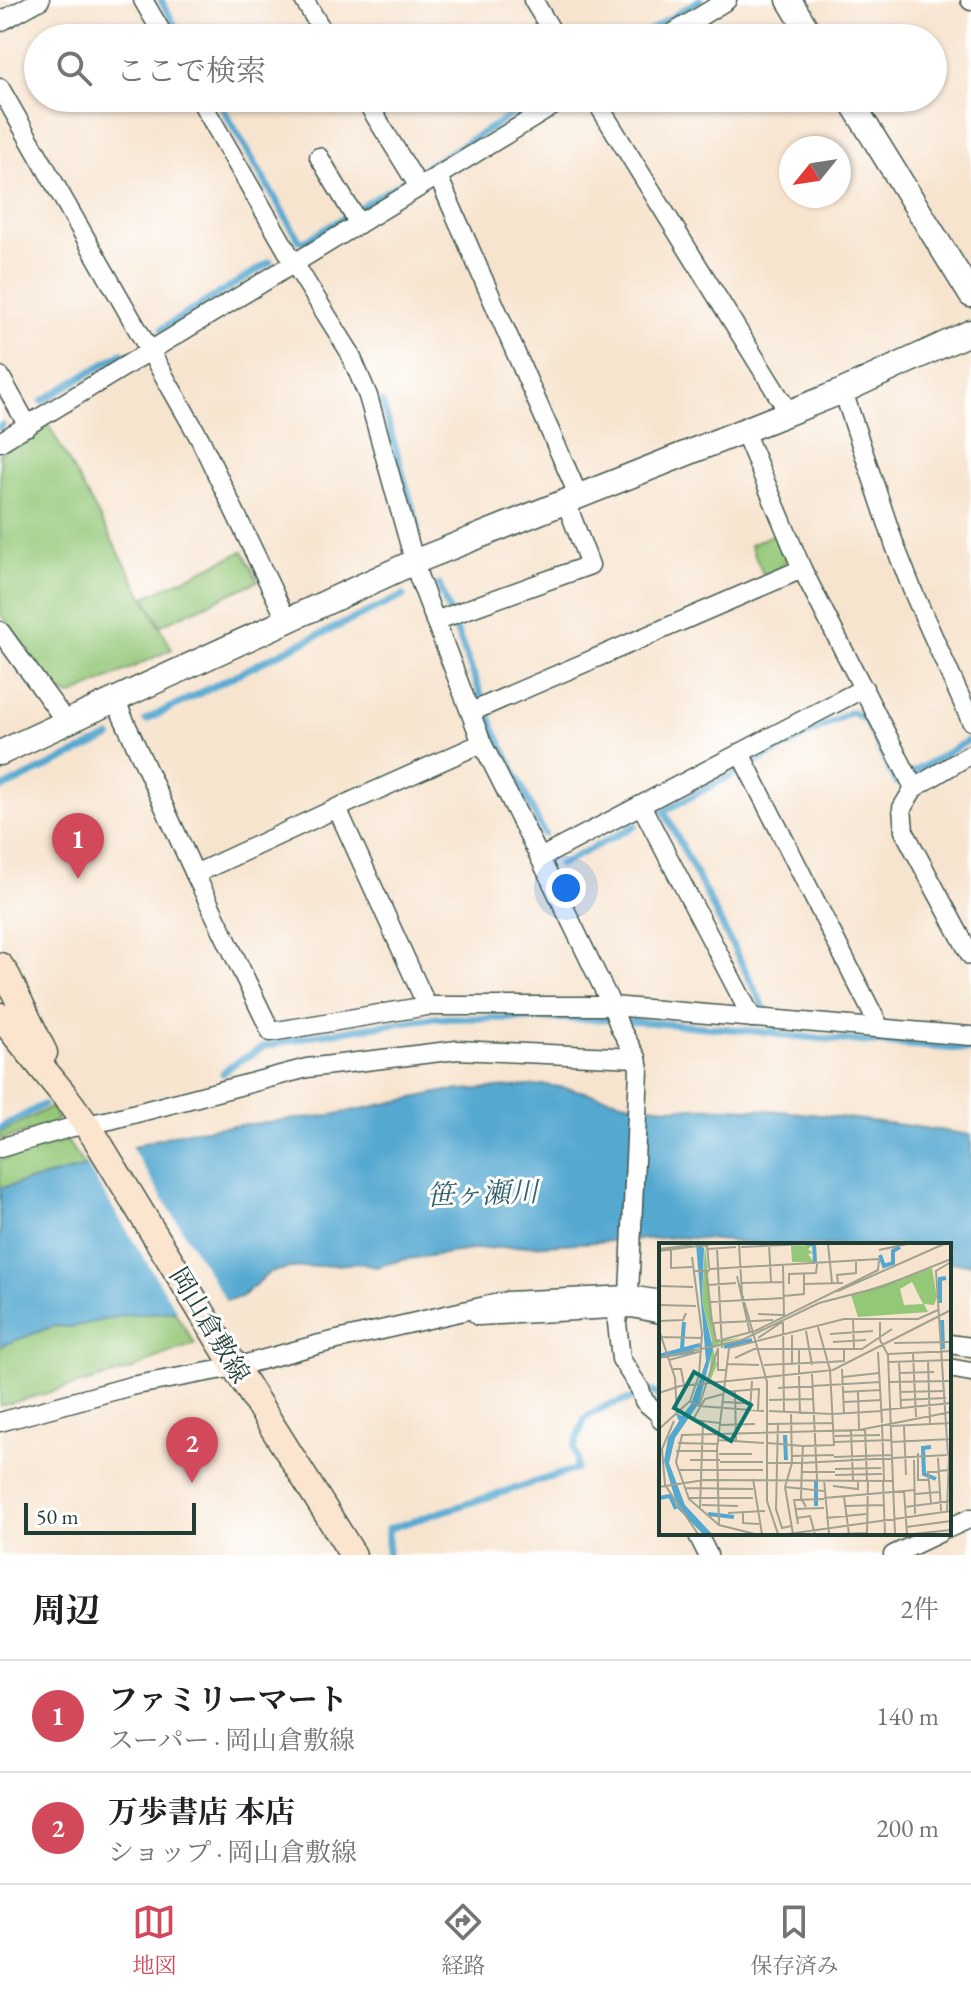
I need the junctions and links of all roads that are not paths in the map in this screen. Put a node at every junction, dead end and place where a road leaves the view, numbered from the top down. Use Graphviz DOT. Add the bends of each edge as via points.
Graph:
graph roads {
  1 [pos="40,0"];
  2 [pos="143,0"];
  3 [pos="304,0"];
  4 [pos="533,0"];
  5 [pos="727,0"];
  6 [pos="789,0"];
  7 [pos="5,12"];
  8 [pos="157,24"];
  9 [pos="319,24"];
  10 [pos="548,24"];
  11 [pos="688,24"];
  12 [pos="804,24"];
  13 [pos="0,88"];
  14 [pos="207,112"];
  15 [pos="373,112"];
  16 [pos="543,112"];
  17 [pos="603,112"];
  18 [pos="858,112"];
  19 [pos="319,157"];
  20 [pos="438,176"];
  21 [pos="414,180"];
  22 [pos="354,217"];
  23 [pos="294,263"];
  24 [pos="971,295"];
  25 [pos="971,332"];
  26 [pos="148,351"];
  27 [pos="0,376"];
  28 [pos="843,391"];
  29 [pos="789,413"];
  30 [pos="28,426"];
  31 [pos="744,431"];
  32 [pos="0,442"];
  33 [pos="572,500"];
  34 [pos="414,562"];
  35 [pos="802,569"];
  36 [pos="445,618"];
  37 [pos="287,621"];
  38 [pos="0,631"];
  39 [pos="864,688"];
  40 [pos="115,700"];
  41 [pos="480,708"];
  42 [pos="971,721"];
  43 [pos="66,722"];
  44 [pos="482,743"];
  45 [pos="0,753"];
  46 [pos="971,754"];
  47 [pos="745,763"];
  48 [pos="910,779"];
  49 [pos="641,805"];
  50 [pos="337,808"];
  51 [pos="540,858"];
  52 [pos="195,874"];
  53 [pos="971,956"];
  54 [pos="0,966"];
  55 [pos="427,1006"];
  56 [pos="615,1015"];
  57 [pos="0,1016"];
  58 [pos="765,1019"];
  59 [pos="880,1028"];
  60 [pos="971,1036"];
  61 [pos="638,1064"];
  62 [pos="65,1096"];
  63 [pos="90,1131"];
  64 [pos="0,1148"];
  65 [pos="626,1297"];
  66 [pos="659,1300"];
  67 [pos="659,1314"];
  68 [pos="951,1344"];
  69 [pos="971,1347"];
  70 [pos="232,1361"];
  71 [pos="951,1368"];
  72 [pos="971,1372"];
  73 [pos="659,1414"];
  74 [pos="0,1422"];
  75 [pos="971,1518"];
  76 [pos="951,1527"];
  77 [pos="698,1535"];
  78 [pos="935,1535"];
  79 [pos="353,1555"];
  80 [pos="708,1555"];
  81 [pos="893,1555"];
  1 -- 7 [label="street"];
  2 -- 8 [label="street"];
  3 -- 9 [label="street"];
  4 -- 10 [label="street"];
  5 -- 11 [label="street"];
  6 -- 12 [label="street"];
  13 -- 26 [label="street"];
  14 -- 23 [label="street"];
  15 -- 21 [label="street"];
  16 -- 20 [label="street"];
  17 -- 29 [label="street"];
  18 -- 24 [label="street"];
  19 -- 22 [label="street"];
  20 -- 21 [label="street"];
  20 -- 33 [label="street"];
  21 -- 22 [label="street"];
  22 -- 23 [label="street"];
  23 -- 26 [label="street"];
  23 -- 34 [label="street" via="349,351 368,396"];
  25 -- 28 [label="street"];
  26 -- 30 [label="street"];
  26 -- 37 [label="street" via="200,439"];
  27 -- 30 [label="street"];
  28 -- 29 [label="street"];
  28 -- 42 [label="street" via="895,546"];
  29 -- 31 [label="street"];
  30 -- 32 [label="street"];
  31 -- 33 [label="street"];
  31 -- 35 [label="street"];
  33 -- 34 [label="street"];
  33 -- 36 [label="street" via="590,565"];
  34 -- 36 [label="street"];
  34 -- 37 [label="street"];
  35 -- 39 [label="street"];
  35 -- 41 [label="street"];
  36 -- 41 [label="street"];
  37 -- 40 [label="street"];
  38 -- 43 [label="street"];
  39 -- 47 [label="street"];
  39 -- 48 [label="street"];
  40 -- 43 [label="street"];
  40 -- 52 [label="street"];
  41 -- 44 [label="street"];
  43 -- 45 [label="street"];
  44 -- 50 [label="street"];
  44 -- 51 [label="street"];
  46 -- 48 [label="street"];
  47 -- 49 [label="street"];
  47 -- 59 [label="street"];
  48 -- 53 [label="street" via="902,808 904,831"];
  49 -- 51 [label="street"];
  49 -- 58 [label="street"];
  50 -- 52 [label="street"];
  50 -- 55 [label="street"];
  51 -- 56 [label="street"];
  52 -- 55 [label="street" via="271,1032"];
  54 -- 62 [label="main road, 岡山倉敷線"];
  55 -- 56 [label="street"];
  56 -- 58 [label="street"];
  56 -- 61 [label="street"];
  57 -- 62 [label="main road, 岡山倉敷線"];
  58 -- 59 [label="street"];
  59 -- 60 [label="street"];
  61 -- 63 [label="street" via="457,1050 307,1068"];
  61 -- 65 [label="street"];
  62 -- 63 [label="main road, 岡山倉敷線"];
  63 -- 64 [label="street"];
  63 -- 70 [label="main road, 岡山倉敷線"];
  65 -- 66 [label="street"];
  65 -- 67 [label="street" via="632,1308"];
  65 -- 70 [label="street" via="507,1301"];
  65 -- 73 [label="street" via="617,1323 621,1359"];
  68 -- 69 [label="street"];
  70 -- 74 [label="street"];
  70 -- 79 [label="main road, 岡山倉敷線"];
  71 -- 72 [label="street"];
  75 -- 76 [label="street"];
  77 -- 80 [label="street"];
  78 -- 81 [label="street"];
}
